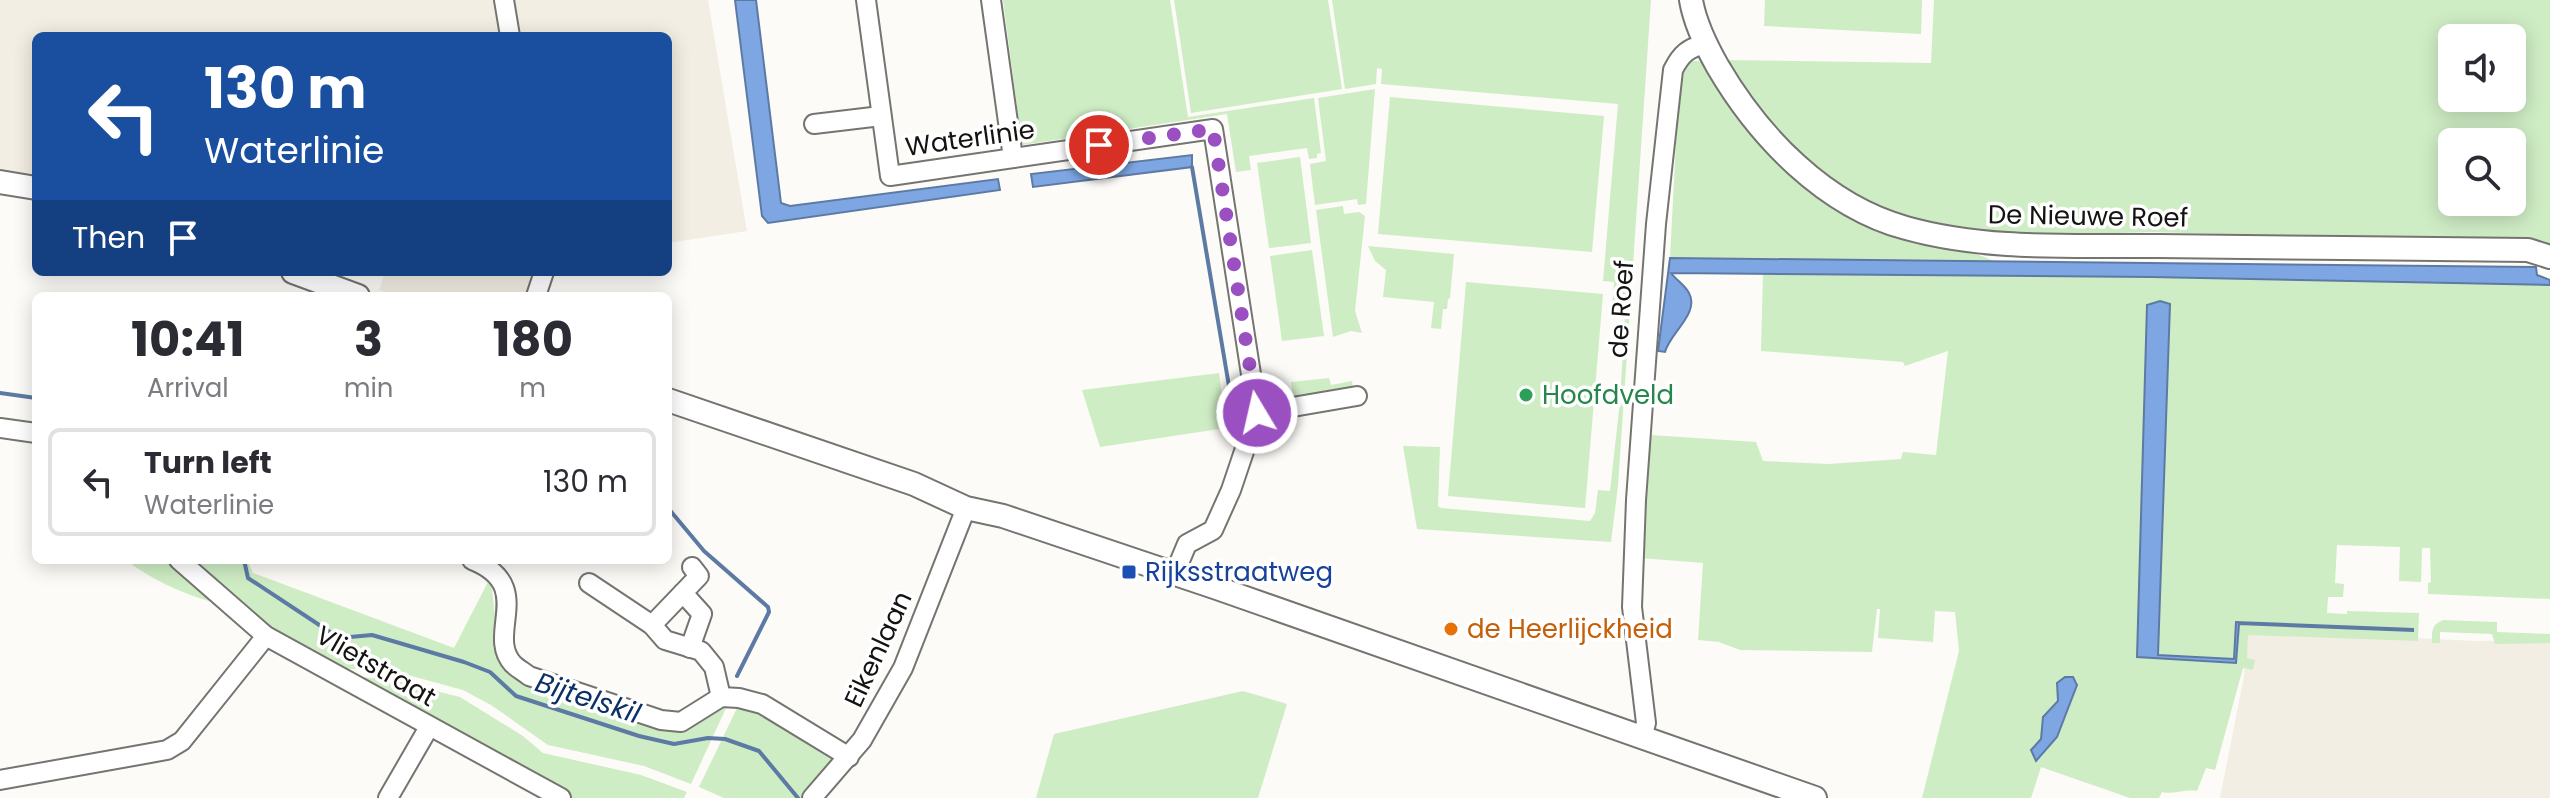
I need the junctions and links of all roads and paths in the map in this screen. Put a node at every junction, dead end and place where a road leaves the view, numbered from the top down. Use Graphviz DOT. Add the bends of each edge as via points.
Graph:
graph roads {
  1 [pos="504,0"];
  2 [pos="866,0"];
  3 [pos="991,0"];
  4 [pos="1691,0"];
  5 [pos="509,32"];
  6 [pos="1705,44"];
  7 [pos="881,116"];
  8 [pos="814,124"];
  9 [pos="1013,158"];
  10 [pos="0,182"];
  11 [pos="32,187"];
  12 [pos="2550,257"];
  13 [pos="304,276"];
  14 [pos="347,292"];
  15 [pos="1357,396"];
  16 [pos="672,401"];
  17 [pos="1257,413"];
  18 [pos="0,428"];
  19 [pos="32,432"];
  20 [pos="966,508"];
  21 [pos="184,564"];
  22 [pos="482,564"];
  23 [pos="692,567"];
  24 [pos="1174,575"];
  25 [pos="589,583"];
  26 [pos="683,593"];
  27 [pos="652,625"];
  28 [pos="266,636"];
  29 [pos="690,648"];
  30 [pos="721,697"];
  31 [pos="429,727"];
  32 [pos="1642,738"];
  33 [pos="849,757"];
  34 [pos="0,780"];
  35 [pos="388,798"];
  36 [pos="561,798"];
  37 [pos="812,798"];
  38 [pos="1815,798"];
  1 -- 5 [label="street"];
  2 -- 7 [label="street, Waterlinie"];
  3 -- 9 [label="street"];
  4 -- 6 [label="street"];
  6 -- 12 [label="street, De Nieuwe Roef" via="1766,137 1802,171 1848,203 1903,227 1988,242 2528,250"];
  6 -- 32 [label="street, de Roef" via="1680,56 1673,70 1656,224 1632,607 1646,723"];
  7 -- 8 [label="street, Waterlinie"];
  7 -- 9 [label="street, Waterlinie" via="890,176"];
  9 -- 17 [label="street, Waterlinie" via="1213,129"];
  10 -- 11 [label="street"];
  13 -- 14 [label="street"];
  15 -- 17 [label="street"];
  16 -- 20 [label="street" via="914,484"];
  17 -- 24 [label="street, Waterlinie" via="1213,530 1187,544"];
  18 -- 19 [label="street"];
  20 -- 24 [label="street"];
  20 -- 33 [label="street, Eikenlaan" via="903,668"];
  21 -- 28 [label="street, Vlietstraat"];
  22 -- 30 [label="street" via="499,577 506,591 504,641 511,662 529,676 661,720 681,722"];
  23 -- 26 [label="street" via="699,576"];
  24 -- 32 [label="street"];
  25 -- 27 [label="street"];
  26 -- 27 [label="street"];
  26 -- 29 [label="street" via="702,614"];
  27 -- 29 [label="street" via="665,640"];
  28 -- 31 [label="street, Vlietstraat"];
  28 -- 34 [label="street" via="182,741 167,750"];
  29 -- 30 [label="street" via="701,651 714,667"];
  30 -- 33 [label="street" via="762,704"];
  31 -- 35 [label="street"];
  31 -- 36 [label="street, Vlietstraat"];
  32 -- 38 [label="street"];
  33 -- 37 [label="street, Eikenlaan"];
}
